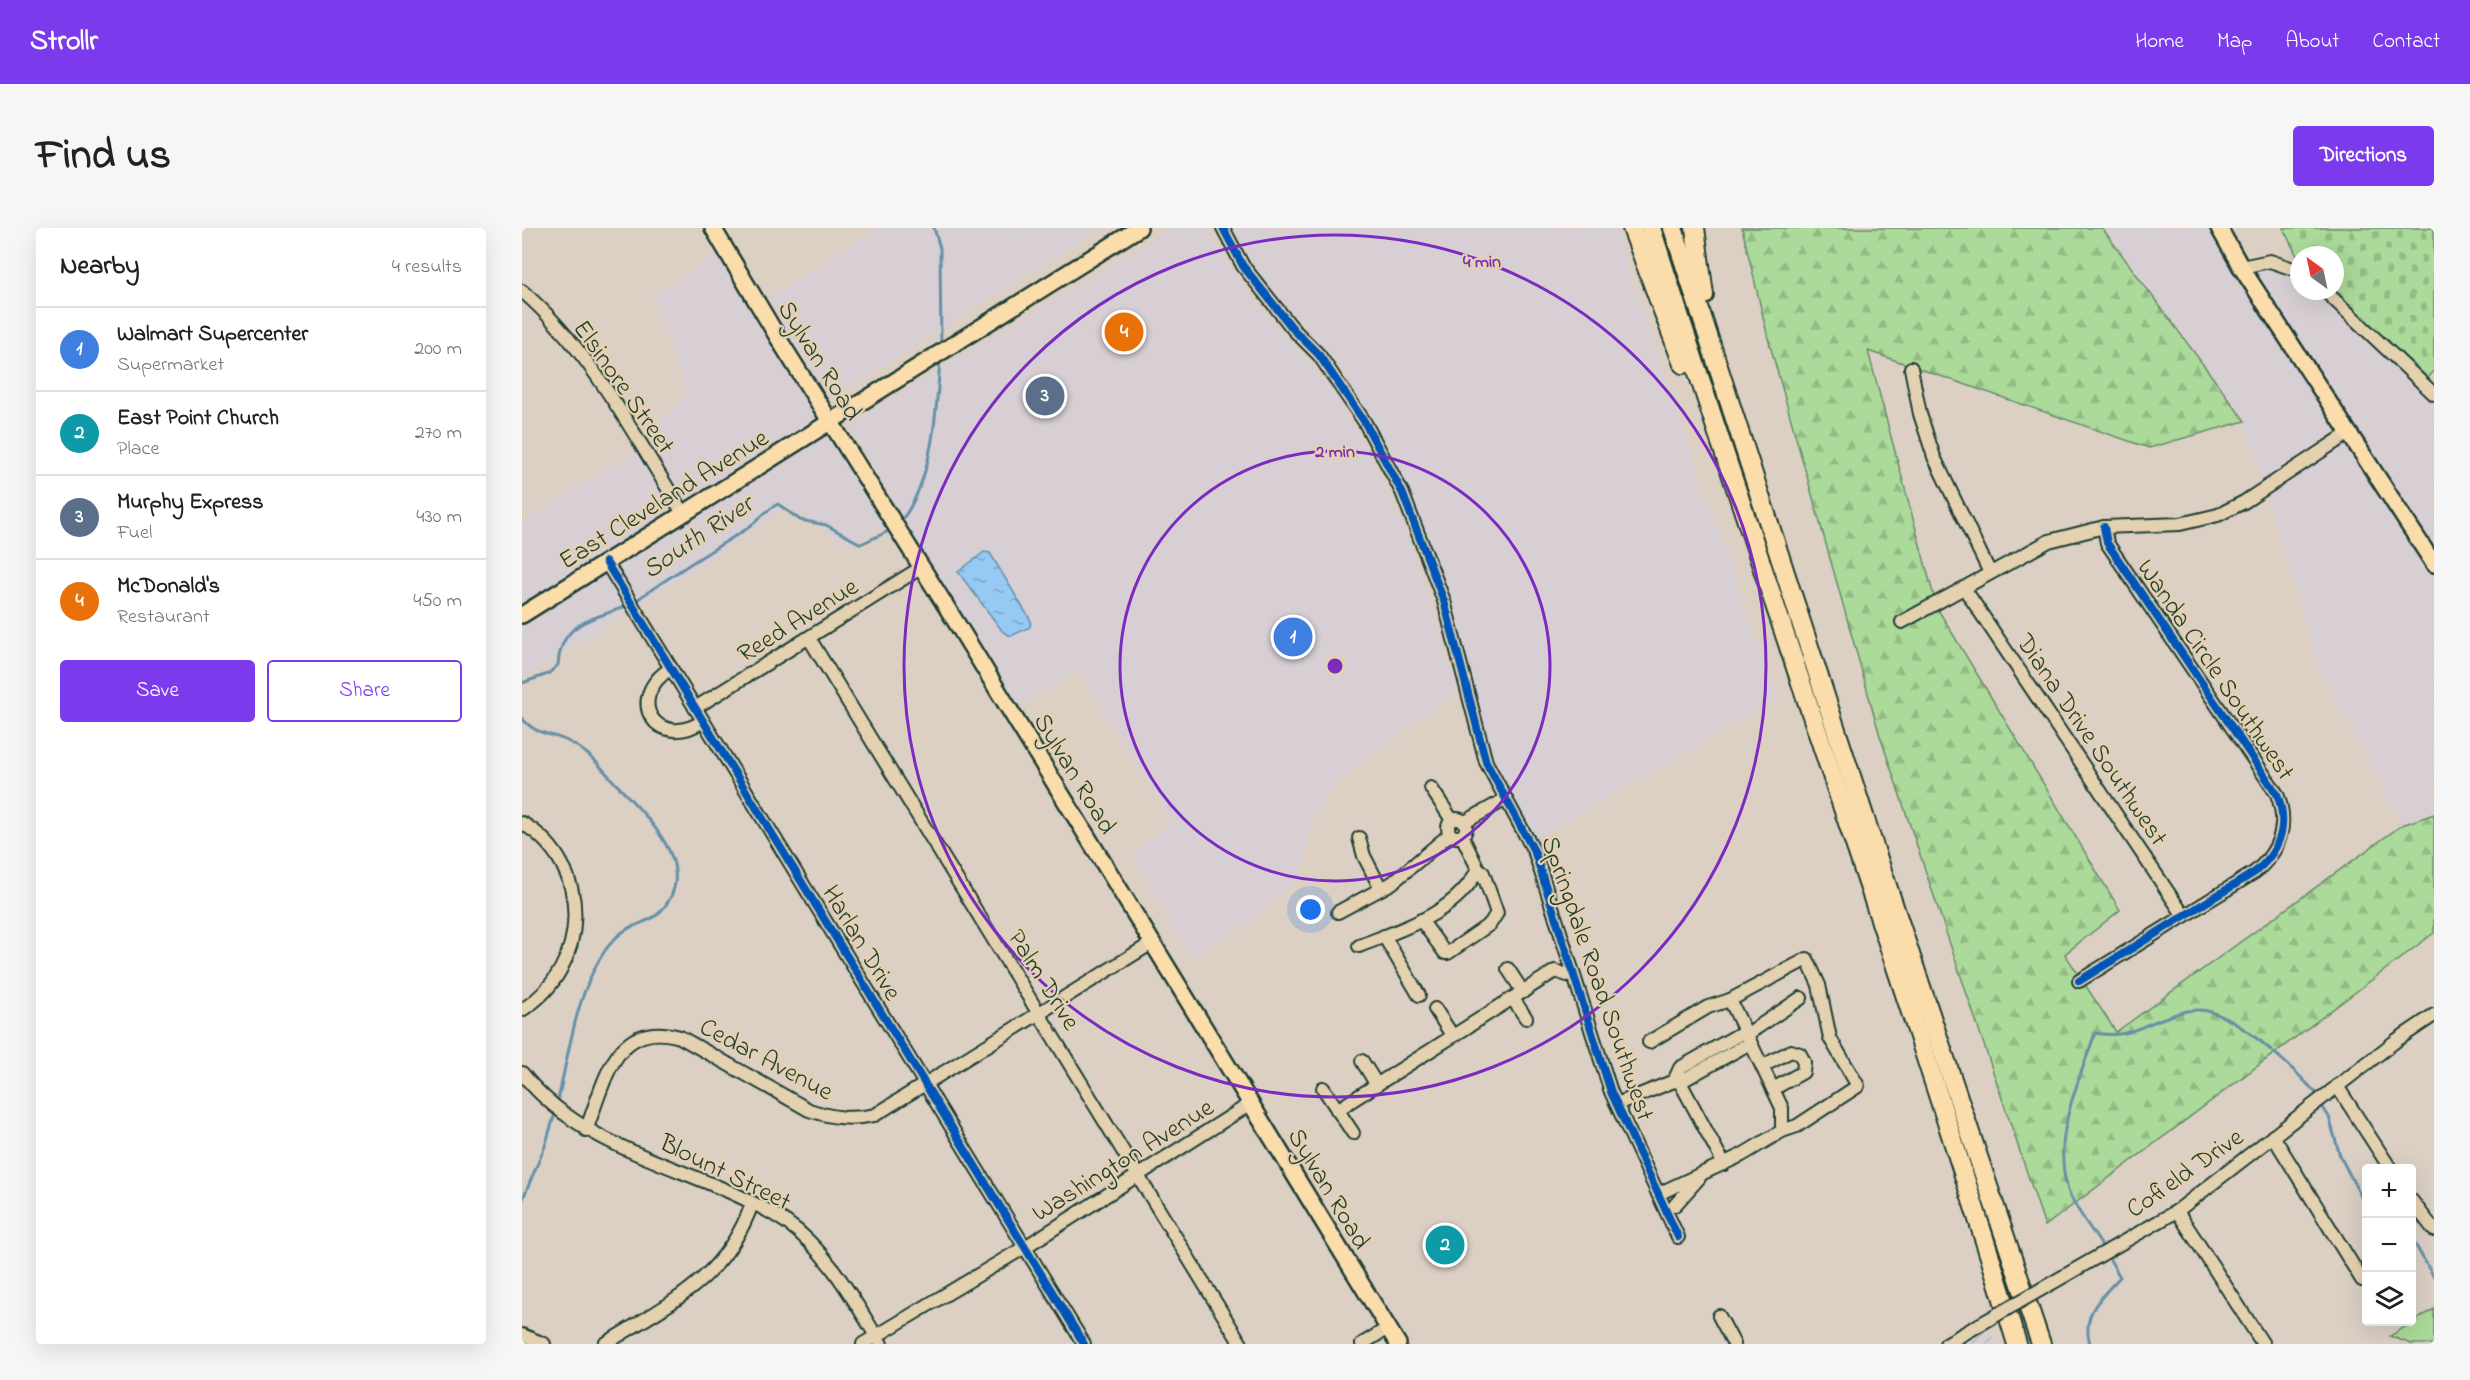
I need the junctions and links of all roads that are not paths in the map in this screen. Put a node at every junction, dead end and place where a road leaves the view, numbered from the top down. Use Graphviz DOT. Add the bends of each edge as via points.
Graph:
graph roads {
  1 [pos="715,228"];
  2 [pos="1139,228"];
  3 [pos="1222,228"];
  4 [pos="1632,228"];
  5 [pos="1651,228"];
  6 [pos="1673,228"];
  7 [pos="1695,228"];
  8 [pos="2219,228"];
  9 [pos="2241,267"];
  10 [pos="2290,268"];
  11 [pos="522,291"];
  12 [pos="2335,300"];
  13 [pos="1707,333"];
  14 [pos="1911,368"];
  15 [pos="2432,389"];
  16 [pos="830,421"];
  17 [pos="2349,433"];
  18 [pos="1737,498"];
  19 [pos="683,513"];
  20 [pos="2103,527"];
  21 [pos="606,562"];
  22 [pos="2434,564"];
  23 [pos="921,567"];
  24 [pos="1990,573"];
  25 [pos="1964,588"];
  26 [pos="522,615"];
  27 [pos="1902,622"];
  28 [pos="809,638"];
  29 [pos="671,668"];
  30 [pos="695,708"];
  31 [pos="703,721"];
  32 [pos="1431,788"];
  33 [pos="1506,799"];
  34 [pos="1452,820"];
  35 [pos="1465,822"];
  36 [pos="522,824"];
  37 [pos="1456,835"];
  38 [pos="1359,838"];
  39 [pos="1478,869"];
  40 [pos="1381,890"];
  41 [pos="1338,912"];
  42 [pos="2184,916"];
  43 [pos="1421,920"];
  44 [pos="1384,936"];
  45 [pos="1152,943"];
  46 [pos="1359,946"];
  47 [pos="1508,969"];
  48 [pos="1570,974"];
  49 [pos="2079,981"];
  50 [pos="1419,995"];
  51 [pos="1518,995"];
  52 [pos="1801,998"];
  53 [pos="1730,1000"];
  54 [pos="1435,1009"];
  55 [pos="522,1010"];
  56 [pos="1040,1013"];
  57 [pos="2434,1015"];
  58 [pos="1526,1018"];
  59 [pos="1452,1035"];
  60 [pos="1747,1037"];
  61 [pos="1649,1042"];
  62 [pos="1362,1061"];
  63 [pos="1763,1066"];
  64 [pos="522,1073"];
  65 [pos="1677,1082"];
  66 [pos="926,1085"];
  67 [pos="1377,1085"];
  68 [pos="2337,1086"];
  69 [pos="1323,1088"];
  70 [pos="1773,1089"];
  71 [pos="1250,1104"];
  72 [pos="1617,1104"];
  73 [pos="1337,1110"];
  74 [pos="586,1130"];
  75 [pos="1782,1131"];
  76 [pos="1353,1133"];
  77 [pos="2272,1136"];
  78 [pos="1724,1164"];
  79 [pos="2387,1164"];
  80 [pos="1139,1175"];
  81 [pos="1702,1175"];
  82 [pos="1658,1194"];
  83 [pos="752,1204"];
  84 [pos="1675,1205"];
  85 [pos="2416,1206"];
  86 [pos="2177,1211"];
  87 [pos="2434,1230"];
  88 [pos="1678,1237"];
  89 [pos="1025,1247"];
  90 [pos="2362,1280"];
  91 [pos="1719,1316"];
  92 [pos="1388,1328"];
  93 [pos="522,1335"];
  94 [pos="878,1340"];
  95 [pos="544,1344"];
  96 [pos="605,1344"];
  97 [pos="863,1344"];
  98 [pos="1084,1344"];
  99 [pos="1241,1344"];
  100 [pos="1362,1344"];
  101 [pos="1398,1344"];
  102 [pos="1734,1344"];
  103 [pos="1946,1344"];
  104 [pos="2018,1344"];
  105 [pos="2040,1344"];
  106 [pos="2263,1344"];
  1 -- 16 [label="main road, Sylvan Road"];
  2 -- 16 [label="main road, East Cleveland Avenue"];
  3 -- 33 [label="street, Springdale Road Southwest" via="1243,266 1319,355 1364,421 1402,492 1444,601 1486,762"];
  4 -- 18 [label="highway"];
  5 -- 18 [label="highway"];
  6 -- 13 [label="highway"];
  7 -- 13 [label="highway"];
  8 -- 9 [label="main road"];
  9 -- 10 [label="street" via="2270,261"];
  9 -- 17 [label="main road"];
  11 -- 19 [label="street, Elsinore Street" via="559,328 600,381"];
  12 -- 15 [label="street"];
  13 -- 105 [label="highway"];
  14 -- 24 [label="street" via="1934,458"];
  16 -- 19 [label="main road, East Cleveland Avenue"];
  16 -- 23 [label="main road, Sylvan Road"];
  17 -- 20 [label="street" via="2218,515 2180,524"];
  17 -- 22 [label="main road"];
  18 -- 104 [label="highway" via="1907,996"];
  19 -- 21 [label="main road, East Cleveland Avenue"];
  20 -- 24 [label="street" via="2049,541"];
  20 -- 42 [label="street, Wanda Circle Southwest" via="2108,543 2277,794 2282,809 2279,839 2267,862"];
  21 -- 26 [label="main road, East Cleveland Avenue"];
  21 -- 29 [label="street, Harlan Drive"];
  23 -- 28 [label="street, Reed Avenue"];
  23 -- 45 [label="main road, Sylvan Road"];
  24 -- 25 [label="street"];
  25 -- 27 [label="street"];
  25 -- 42 [label="street, Diana Drive Southwest"];
  28 -- 30 [label="street, Reed Avenue"];
  28 -- 56 [label="street, Palm Drive"];
  29 -- 30 [label="street, Harlan Drive"];
  29 -- 31 [label="street" via="650,688 650,714 674,731"];
  30 -- 31 [label="street, Harlan Drive"];
  31 -- 66 [label="street, Harlan Drive"];
  32 -- 34 [label="street"];
  33 -- 35 [label="street"];
  33 -- 48 [label="street, Springdale Road Southwest" via="1535,853"];
  34 -- 35 [label="street"];
  34 -- 37 [label="street" via="1449,825"];
  35 -- 37 [label="street" via="1467,828"];
  36 -- 55 [label="street" via="544,841 560,862 575,909 568,957 542,996"];
  37 -- 39 [label="street"];
  37 -- 40 [label="street" via="1441,839 1421,862"];
  38 -- 40 [label="street"];
  39 -- 43 [label="street" via="1471,883 1454,899"];
  39 -- 43 [label="street" via="1483,873 1497,913 1490,924 1448,953"];
  40 -- 41 [label="street"];
  42 -- 49 [label="street, Wanda Circle Southwest"];
  43 -- 44 [label="street"];
  44 -- 46 [label="street"];
  44 -- 50 [label="street"];
  45 -- 56 [label="street, Cedar Avenue"];
  45 -- 71 [label="main road, Sylvan Road"];
  47 -- 51 [label="street"];
  48 -- 51 [label="street" via="1556,981 1548,977"];
  48 -- 72 [label="street, Springdale Road Southwest"];
  51 -- 58 [label="street"];
  51 -- 59 [label="street"];
  52 -- 60 [label="street"];
  53 -- 60 [label="street"];
  53 -- 61 [label="street" via="1708,1007"];
  53 -- 75 [label="street" via="1804,960 1810,961 1830,1038 1858,1086 1797,1126"];
  54 -- 59 [label="street"];
  56 -- 66 [label="street, Cedar Avenue"];
  56 -- 80 [label="street, Palm Drive"];
  57 -- 68 [label="street, Cofield Drive"];
  59 -- 67 [label="street"];
  60 -- 63 [label="street"];
  60 -- 65 [label="street" via="1680,1068"];
  62 -- 67 [label="street"];
  63 -- 70 [label="street"];
  63 -- 70 [label="street" via="1791,1051 1800,1054 1804,1062 1803,1072"];
  64 -- 74 [label="street, Blount Street" via="559,1112"];
  65 -- 72 [label="street"];
  65 -- 78 [label="street"];
  66 -- 74 [label="street, Cedar Avenue" via="875,1115 832,1118 809,1110 680,1037 652,1033 631,1041 616,1056"];
  66 -- 89 [label="street, Harlan Drive"];
  67 -- 73 [label="street"];
  68 -- 77 [label="street, Cofield Drive"];
  68 -- 79 [label="street"];
  69 -- 73 [label="street"];
  70 -- 75 [label="street" via="1782,1108"];
  71 -- 80 [label="street, Washington Avenue"];
  71 -- 92 [label="main road, Sylvan Road"];
  72 -- 82 [label="street, Springdale Road Southwest"];
  73 -- 76 [label="street"];
  74 -- 83 [label="street, Blount Street"];
  75 -- 78 [label="street"];
  77 -- 86 [label="street, Cofield Drive"];
  77 -- 90 [label="street"];
  78 -- 81 [label="street"];
  80 -- 89 [label="street, Washington Avenue"];
  80 -- 99 [label="street, Palm Drive"];
  81 -- 82 [label="street"];
  81 -- 84 [label="street"];
  82 -- 88 [label="street, Springdale Road Southwest"];
  83 -- 94 [label="street, Blount Street" via="786,1223 815,1248 834,1270"];
  83 -- 96 [label="street" via="734,1244 706,1278"];
  85 -- 87 [label="street"];
  86 -- 103 [label="street, Cofield Drive, bridge"];
  86 -- 106 [label="street"];
  89 -- 94 [label="street, Washington Avenue"];
  89 -- 98 [label="street, Harlan Drive"];
  91 -- 102 [label="street"];
  92 -- 100 [label="street"];
  92 -- 101 [label="main road, Sylvan Road"];
  93 -- 95 [label="street"];
  94 -- 97 [label="street, Washington Avenue"];
}
